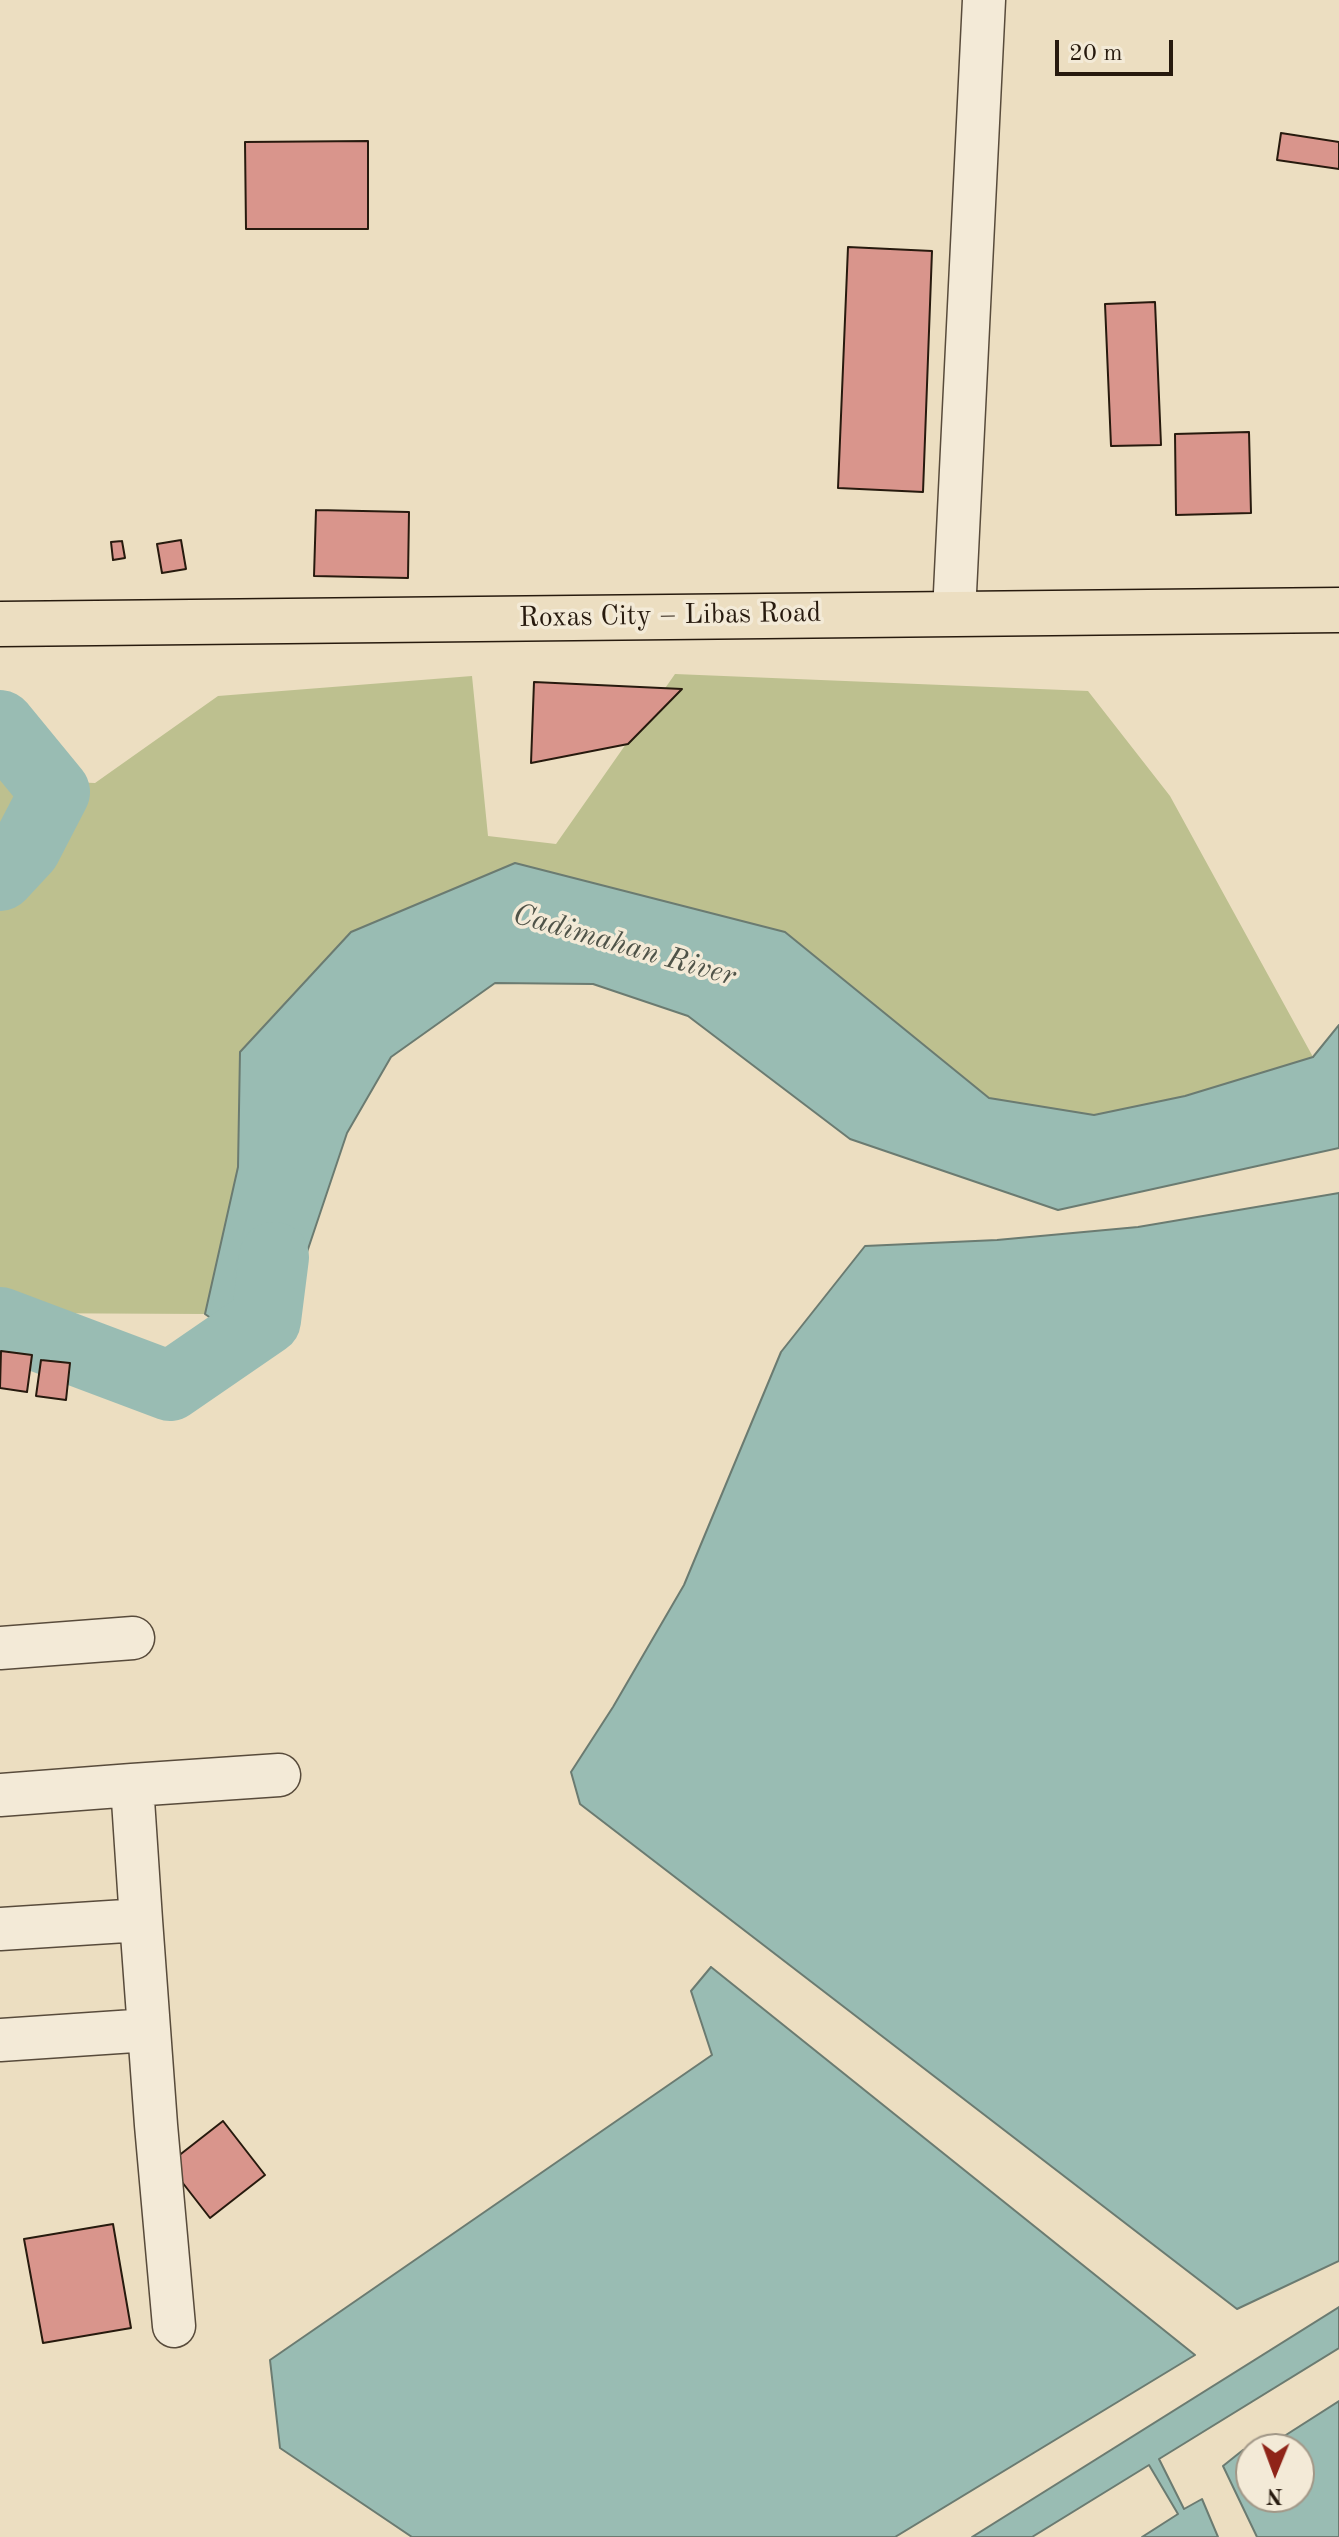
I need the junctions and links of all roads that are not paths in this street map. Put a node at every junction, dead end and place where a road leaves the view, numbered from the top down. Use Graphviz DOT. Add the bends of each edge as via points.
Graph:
graph roads {
  1 [pos="984,0"];
  2 [pos="1339,610"];
  3 [pos="954,613"];
  4 [pos="0,624"];
  5 [pos="133,1638"];
  6 [pos="0,1648"];
  7 [pos="279,1775"];
  8 [pos="132,1785"];
  9 [pos="0,1795"];
  10 [pos="141,1920"];
  11 [pos="0,1929"];
  12 [pos="149,2030"];
  13 [pos="0,2040"];
  14 [pos="174,2326"];
  1 -- 3 [label="street"];
  2 -- 3 [label="main road, Roxas City – Libas Road"];
  3 -- 4 [label="main road, Roxas City – Libas Road"];
  5 -- 6 [label="street"];
  7 -- 8 [label="street"];
  8 -- 9 [label="street"];
  8 -- 10 [label="street"];
  10 -- 11 [label="street"];
  10 -- 12 [label="street"];
  12 -- 13 [label="street"];
  12 -- 14 [label="street"];
}
